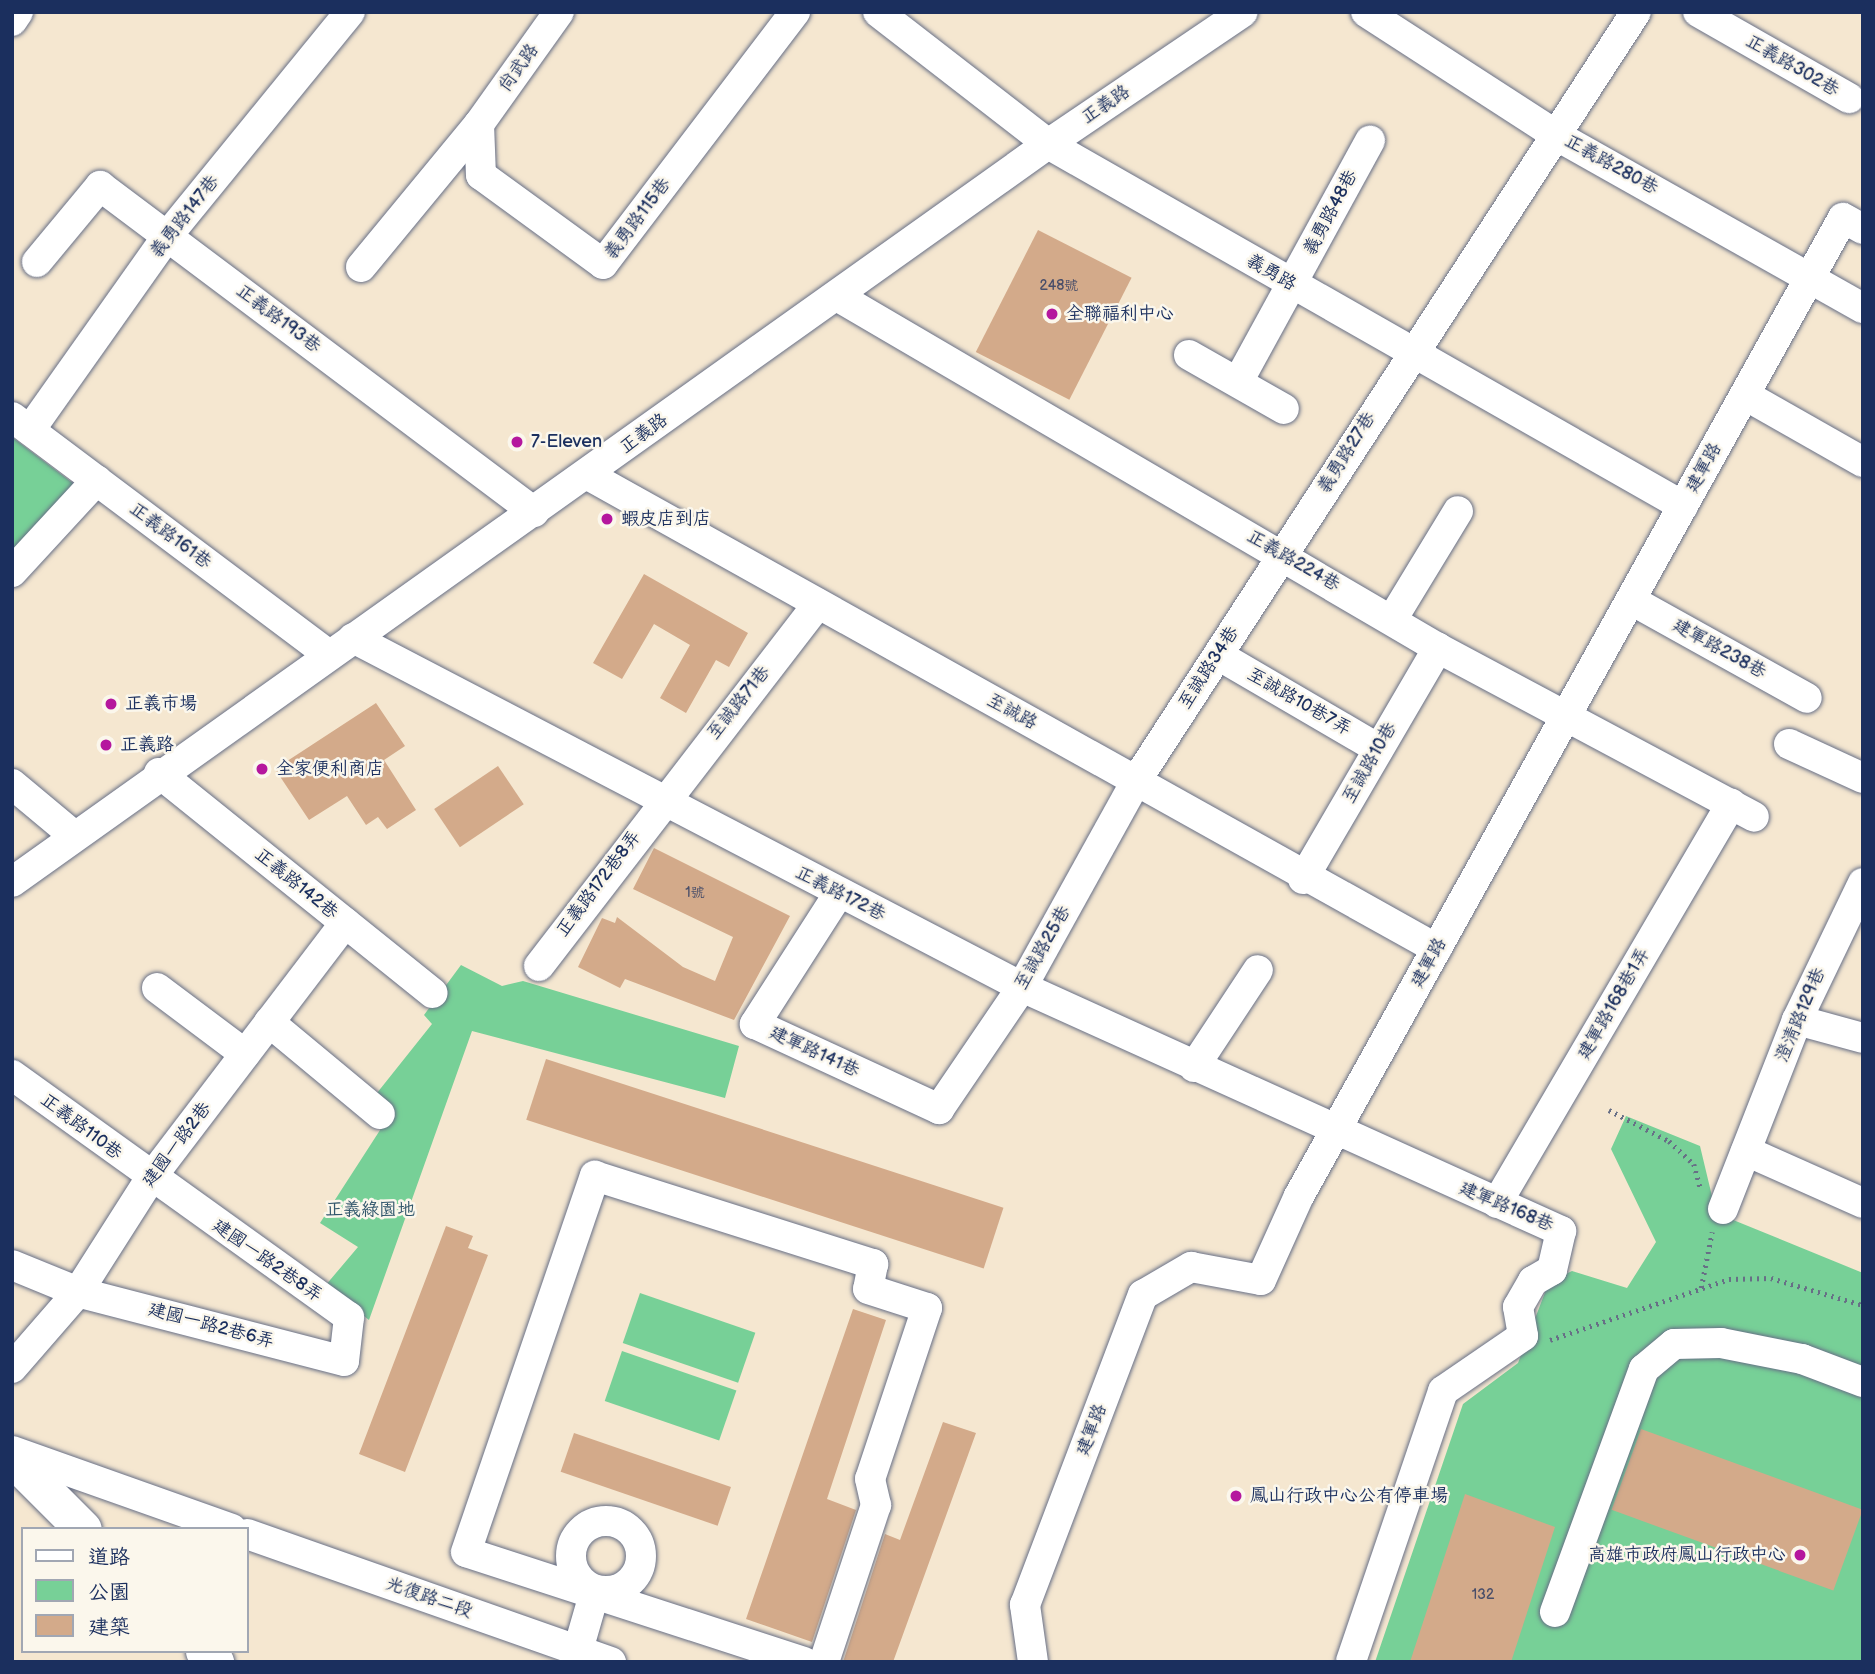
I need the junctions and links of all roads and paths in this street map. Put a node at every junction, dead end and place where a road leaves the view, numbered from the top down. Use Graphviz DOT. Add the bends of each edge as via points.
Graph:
graph roads {
  1 [pos="18,12"];
  2 [pos="559,12"];
  3 [pos="795,12"];
  4 [pos="1243,12"];
  5 [pos="1366,12"];
  6 [pos="1636,12"];
  7 [pos="1698,12"];
  8 [pos="888,15"];
  9 [pos="340,16"];
  10 [pos="12,21"];
  11 [pos="1849,98"];
  12 [pos="479,124"];
  13 [pos="1559,137"];
  14 [pos="1370,141"];
  15 [pos="1048,144"];
  16 [pos="1863,229"];
  17 [pos="168,235"];
  18 [pos="37,262"];
  19 [pos="361,267"];
  20 [pos="1812,275"];
  21 [pos="1292,285"];
  22 [pos="837,296"];
  23 [pos="1863,308"];
  24 [pos="1412,351"];
  25 [pos="1189,355"];
  26 [pos="1239,380"];
  27 [pos="1745,395"];
  28 [pos="1284,409"];
  29 [pos="21,423"];
  30 [pos="1863,462"];
  31 [pos="587,475"];
  32 [pos="97,481"];
  33 [pos="1683,506"];
  34 [pos="1458,511"];
  35 [pos="534,512"];
  36 [pos="1282,555"];
  37 [pos="12,572"];
  38 [pos="1631,600"];
  39 [pos="818,604"];
  40 [pos="1393,618"];
  41 [pos="353,638"];
  42 [pos="1438,648"];
  43 [pos="329,655"];
  44 [pos="1218,655"];
  45 [pos="1807,698"];
  46 [pos="1566,716"];
  47 [pos="1789,744"];
  48 [pos="1379,749"];
  49 [pos="159,773"];
  50 [pos="1863,778"];
  51 [pos="1136,781"];
  52 [pos="12,784"];
  53 [pos="660,803"];
  54 [pos="1742,811"];
  55 [pos="72,834"];
  56 [pos="1303,879"];
  57 [pos="12,882"];
  58 [pos="1861,888"];
  59 [pos="839,893"];
  60 [pos="345,923"];
  61 [pos="1437,949"];
  62 [pos="539,966"];
  63 [pos="1258,970"];
  64 [pos="1022,987"];
  65 [pos="157,988"];
  66 [pos="433,993"];
  67 [pos="1797,1020"];
  68 [pos="269,1022"];
  69 [pos="1863,1038"];
  70 [pos="245,1054"];
  71 [pos="1194,1067"];
  72 [pos="12,1074"];
  73 [pos="939,1109"];
  74 [pos="1609,1110"];
  75 [pos="380,1114"];
  76 [pos="1335,1132"];
  77 [pos="1746,1151"];
  78 [pos="150,1180"];
  79 [pos="1497,1203"];
  80 [pos="1863,1203"];
  81 [pos="1711,1208"];
  82 [pos="12,1265"];
  83 [pos="1700,1289"];
  84 [pos="78,1292"];
  85 [pos="1863,1305"];
  86 [pos="1523,1336"];
  87 [pos="344,1361"];
  88 [pos="12,1368"];
  89 [pos="1863,1382"];
  90 [pos="12,1451"];
  91 [pos="12,1458"];
  92 [pos="81,1527"];
  93 [pos="221,1527"];
  94 [pos="248,1534"];
  95 [pos="595,1591"];
  96 [pos="1555,1612"];
  97 [pos="578,1650"];
  98 [pos="611,1662"];
  99 [pos="804,1662"];
  100 [pos="824,1662"];
  101 [pos="1033,1662"];
  102 [pos="1352,1662"];
  1 -- 10 [label="street"];
  2 -- 12 [label="street, 尚武路"];
  3 -- 12 [label="street, 義勇路115巷" via="603,264 481,175"];
  4 -- 15 [label="street, 正義路"];
  5 -- 13 [label="street, 正義路280巷"];
  6 -- 13 [label="street, 義勇路27巷"];
  7 -- 11 [label="street, 正義路302巷"];
  8 -- 15 [label="street, 義勇路"];
  9 -- 17 [label="street, 義勇路147巷"];
  12 -- 19 [label="street, 尚武路"];
  13 -- 20 [label="street, 正義路280巷"];
  13 -- 24 [label="street, 義勇路27巷"];
  14 -- 21 [label="street, 義勇路48巷"];
  15 -- 21 [label="street, 義勇路"];
  15 -- 22 [label="street, 正義路"];
  16 -- 20 [label="street, 建軍路" via="1843,218"];
  17 -- 18 [label="street, 正義路193巷" via="100,186"];
  17 -- 29 [label="street, 義勇路147巷"];
  17 -- 35 [label="street, 正義路193巷"];
  20 -- 23 [label="street, 正義路280巷"];
  20 -- 27 [label="street, 建軍路"];
  21 -- 24 [label="street, 義勇路"];
  21 -- 26 [label="street, 義勇路48巷"];
  22 -- 31 [label="street, 正義路"];
  22 -- 36 [label="street, 正義路224巷"];
  24 -- 33 [label="street, 義勇路"];
  24 -- 36 [label="street, 義勇路27巷"];
  25 -- 26 [label="street"];
  26 -- 28 [label="street"];
  27 -- 30 [label="street"];
  27 -- 33 [label="street, 建軍路"];
  29 -- 32 [label="street, 正義路161巷"];
  31 -- 35 [label="street, 正義路"];
  31 -- 39 [label="street, 至誠路"];
  32 -- 37 [label="street"];
  32 -- 43 [label="street, 正義路161巷"];
  33 -- 38 [label="street, 建軍路"];
  34 -- 40 [label="street"];
  35 -- 41 [label="street, 正義路"];
  36 -- 40 [label="street, 正義路224巷"];
  36 -- 44 [label="street, 至誠路34巷"];
  38 -- 45 [label="street, 建軍路238巷"];
  38 -- 46 [label="street, 建軍路"];
  39 -- 51 [label="street, 至誠路"];
  39 -- 53 [label="street, 至誠路71巷"];
  40 -- 42 [label="street, 正義路224巷"];
  41 -- 43 [label="street, 正義路"];
  41 -- 53 [label="street, 正義路172巷"];
  42 -- 46 [label="street, 正義路224巷"];
  42 -- 48 [label="street, 至誠路10巷"];
  43 -- 49 [label="street, 正義路"];
  44 -- 48 [label="street, 至誠路10巷7弄"];
  44 -- 51 [label="street, 至誠路34巷"];
  46 -- 54 [label="street, 正義路224巷"];
  46 -- 61 [label="street, 建軍路"];
  47 -- 50 [label="street"];
  48 -- 56 [label="street, 至誠路10巷"];
  49 -- 55 [label="street, 正義路"];
  49 -- 60 [label="street, 正義路142巷"];
  51 -- 56 [label="street, 至誠路"];
  51 -- 64 [label="street, 至誠路25巷"];
  52 -- 55 [label="street"];
  53 -- 59 [label="street, 正義路172巷"];
  53 -- 62 [label="street, 正義路172巷8弄"];
  54 -- 79 [label="street, 建軍路168巷1弄"];
  55 -- 57 [label="street, 正義路"];
  56 -- 61 [label="street, 至誠路"];
  58 -- 67 [label="street, 澄清路129巷"];
  59 -- 64 [label="street, 正義路172巷"];
  59 -- 73 [label="street, 建軍路141巷" via="755,1024"];
  60 -- 66 [label="street, 正義路142巷"];
  60 -- 68 [label="street, 建國一路2巷"];
  61 -- 76 [label="street, 建軍路"];
  63 -- 71 [label="street"];
  64 -- 71 [label="street, 正義路172巷"];
  64 -- 73 [label="street, 至誠路25巷"];
  65 -- 70 [label="street"];
  67 -- 69 [label="street"];
  67 -- 77 [label="street, 澄清路129巷"];
  68 -- 70 [label="street, 建國一路2巷"];
  68 -- 75 [label="street"];
  70 -- 78 [label="street, 建國一路2巷"];
  71 -- 76 [label="street, 正義路172巷"];
  72 -- 78 [label="street, 正義路110巷"];
  74 -- 81 [label="path" via="1669,1141 1694,1164"];
  76 -- 79 [label="street, 建軍路168巷"];
  76 -- 101 [label="street, 建軍路" via="1261,1280 1191,1267 1143,1295 1025,1605"];
  77 -- 80 [label="street"];
  77 -- 81 [label="street, 澄清路129巷"];
  78 -- 84 [label="street, 建國一路2巷"];
  78 -- 87 [label="street, 建國一路2巷8弄" via="349,1317"];
  79 -- 86 [label="street, 建軍路168巷" via="1561,1231 1552,1270 1533,1281 1518,1307"];
  81 -- 83 [label="path" via="1713,1233"];
  82 -- 84 [label="street, 建國一路2巷6弄"];
  83 -- 85 [label="path" via="1729,1279 1771,1278"];
  83 -- 86 [label="path" via="1540,1345"];
  84 -- 87 [label="street, 建國一路2巷6弄"];
  84 -- 88 [label="street, 建國一路2巷"];
  86 -- 102 [label="street" via="1443,1391"];
  89 -- 96 [label="street" via="1802,1359 1721,1343 1674,1344 1644,1369"];
  90 -- 93 [label="street"];
  91 -- 92 [label="main road"];
  94 -- 97 [label="street, 光復路二段"];
  95 -- 97 [label="street"];
  95 -- 99 [label="street"];
  95 -- 100 [label="street" via="466,1552 595,1176 873,1264 868,1289 927,1308 870,1479 876,1505"];
  97 -- 98 [label="street, 光復路二段"];
}
